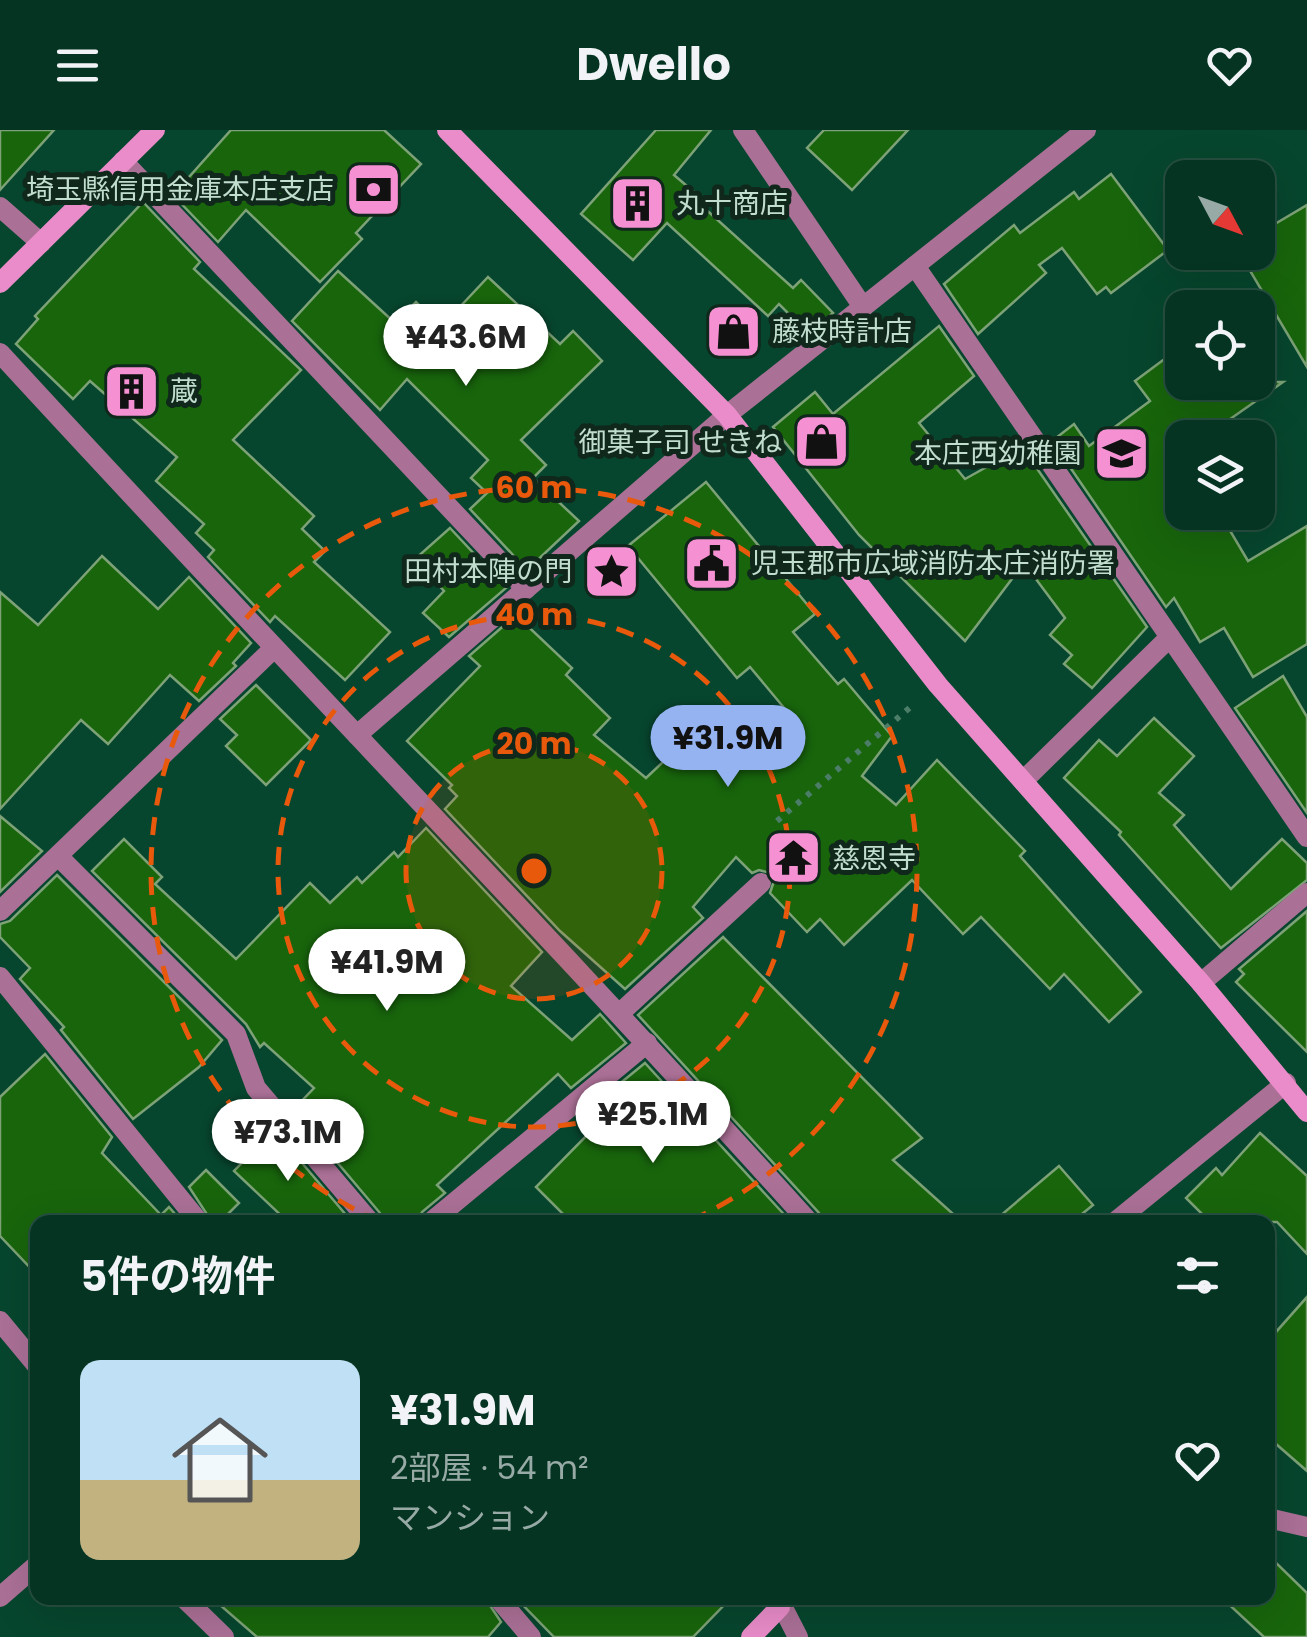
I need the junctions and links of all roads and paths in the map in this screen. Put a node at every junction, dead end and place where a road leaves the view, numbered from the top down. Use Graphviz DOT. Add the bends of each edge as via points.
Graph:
graph roads {
  1 [pos="155,130"];
  2 [pos="448,130"];
  3 [pos="743,130"];
  4 [pos="1086,130"];
  5 [pos="123,162"];
  6 [pos="0,208"];
  7 [pos="40,242"];
  8 [pos="915,266"];
  9 [pos="0,283"];
  10 [pos="863,307"];
  11 [pos="0,353"];
  12 [pos="727,415"];
  13 [pos="526,588"];
  14 [pos="1170,637"];
  15 [pos="272,650"];
  16 [pos="938,685"];
  17 [pos="357,734"];
  18 [pos="1023,781"];
  19 [pos="777,822"];
  20 [pos="1307,837"];
  21 [pos="58,856"];
  22 [pos="761,883"];
  23 [pos="1307,893"];
  24 [pos="0,911"];
  25 [pos="0,977"];
  26 [pos="1201,983"];
  27 [pos="620,1013"];
  28 [pos="648,1042"];
  29 [pos="1286,1083"];
  30 [pos="1307,1112"];
  31 [pos="192,1215"];
  32 [pos="364,1215"];
  33 [pos="438,1215"];
  34 [pos="803,1215"];
  35 [pos="1124,1215"];
  36 [pos="0,1322"];
  37 [pos="30,1358"];
  38 [pos="1275,1520"];
  39 [pos="1307,1527"];
  40 [pos="30,1571"];
  41 [pos="0,1597"];
  42 [pos="191,1605"];
  43 [pos="504,1605"];
  44 [pos="777,1605"];
  45 [pos="781,1605"];
  46 [pos="224,1637"];
  47 [pos="532,1637"];
  48 [pos="752,1637"];
  49 [pos="798,1637"];
  1 -- 5 [label="street"];
  2 -- 12 [label="street"];
  3 -- 10 [label="street"];
  4 -- 8 [label="street"];
  5 -- 7 [label="street"];
  5 -- 13 [label="street"];
  6 -- 7 [label="street"];
  7 -- 9 [label="street"];
  8 -- 10 [label="street"];
  8 -- 14 [label="street"];
  10 -- 12 [label="street"];
  11 -- 15 [label="street"];
  12 -- 13 [label="street"];
  12 -- 16 [label="street"];
  13 -- 17 [label="street"];
  14 -- 18 [label="street"];
  14 -- 20 [label="street"];
  15 -- 17 [label="street"];
  15 -- 21 [label="street"];
  16 -- 18 [label="street"];
  16 -- 19 [label="path"];
  17 -- 27 [label="street"];
  18 -- 26 [label="street"];
  21 -- 24 [label="street"];
  21 -- 32 [label="street" via="236,1034 256,1088"];
  22 -- 27 [label="street"];
  23 -- 26 [label="street"];
  25 -- 31 [label="street"];
  26 -- 29 [label="street"];
  27 -- 28 [label="street"];
  28 -- 33 [label="street"];
  28 -- 34 [label="street"];
  29 -- 30 [label="street"];
  29 -- 35 [label="street"];
  36 -- 37 [label="street"];
  38 -- 39 [label="street"];
  40 -- 41 [label="street"];
  42 -- 46 [label="street"];
  43 -- 47 [label="street"];
  44 -- 48 [label="street"];
  45 -- 49 [label="street"];
}
